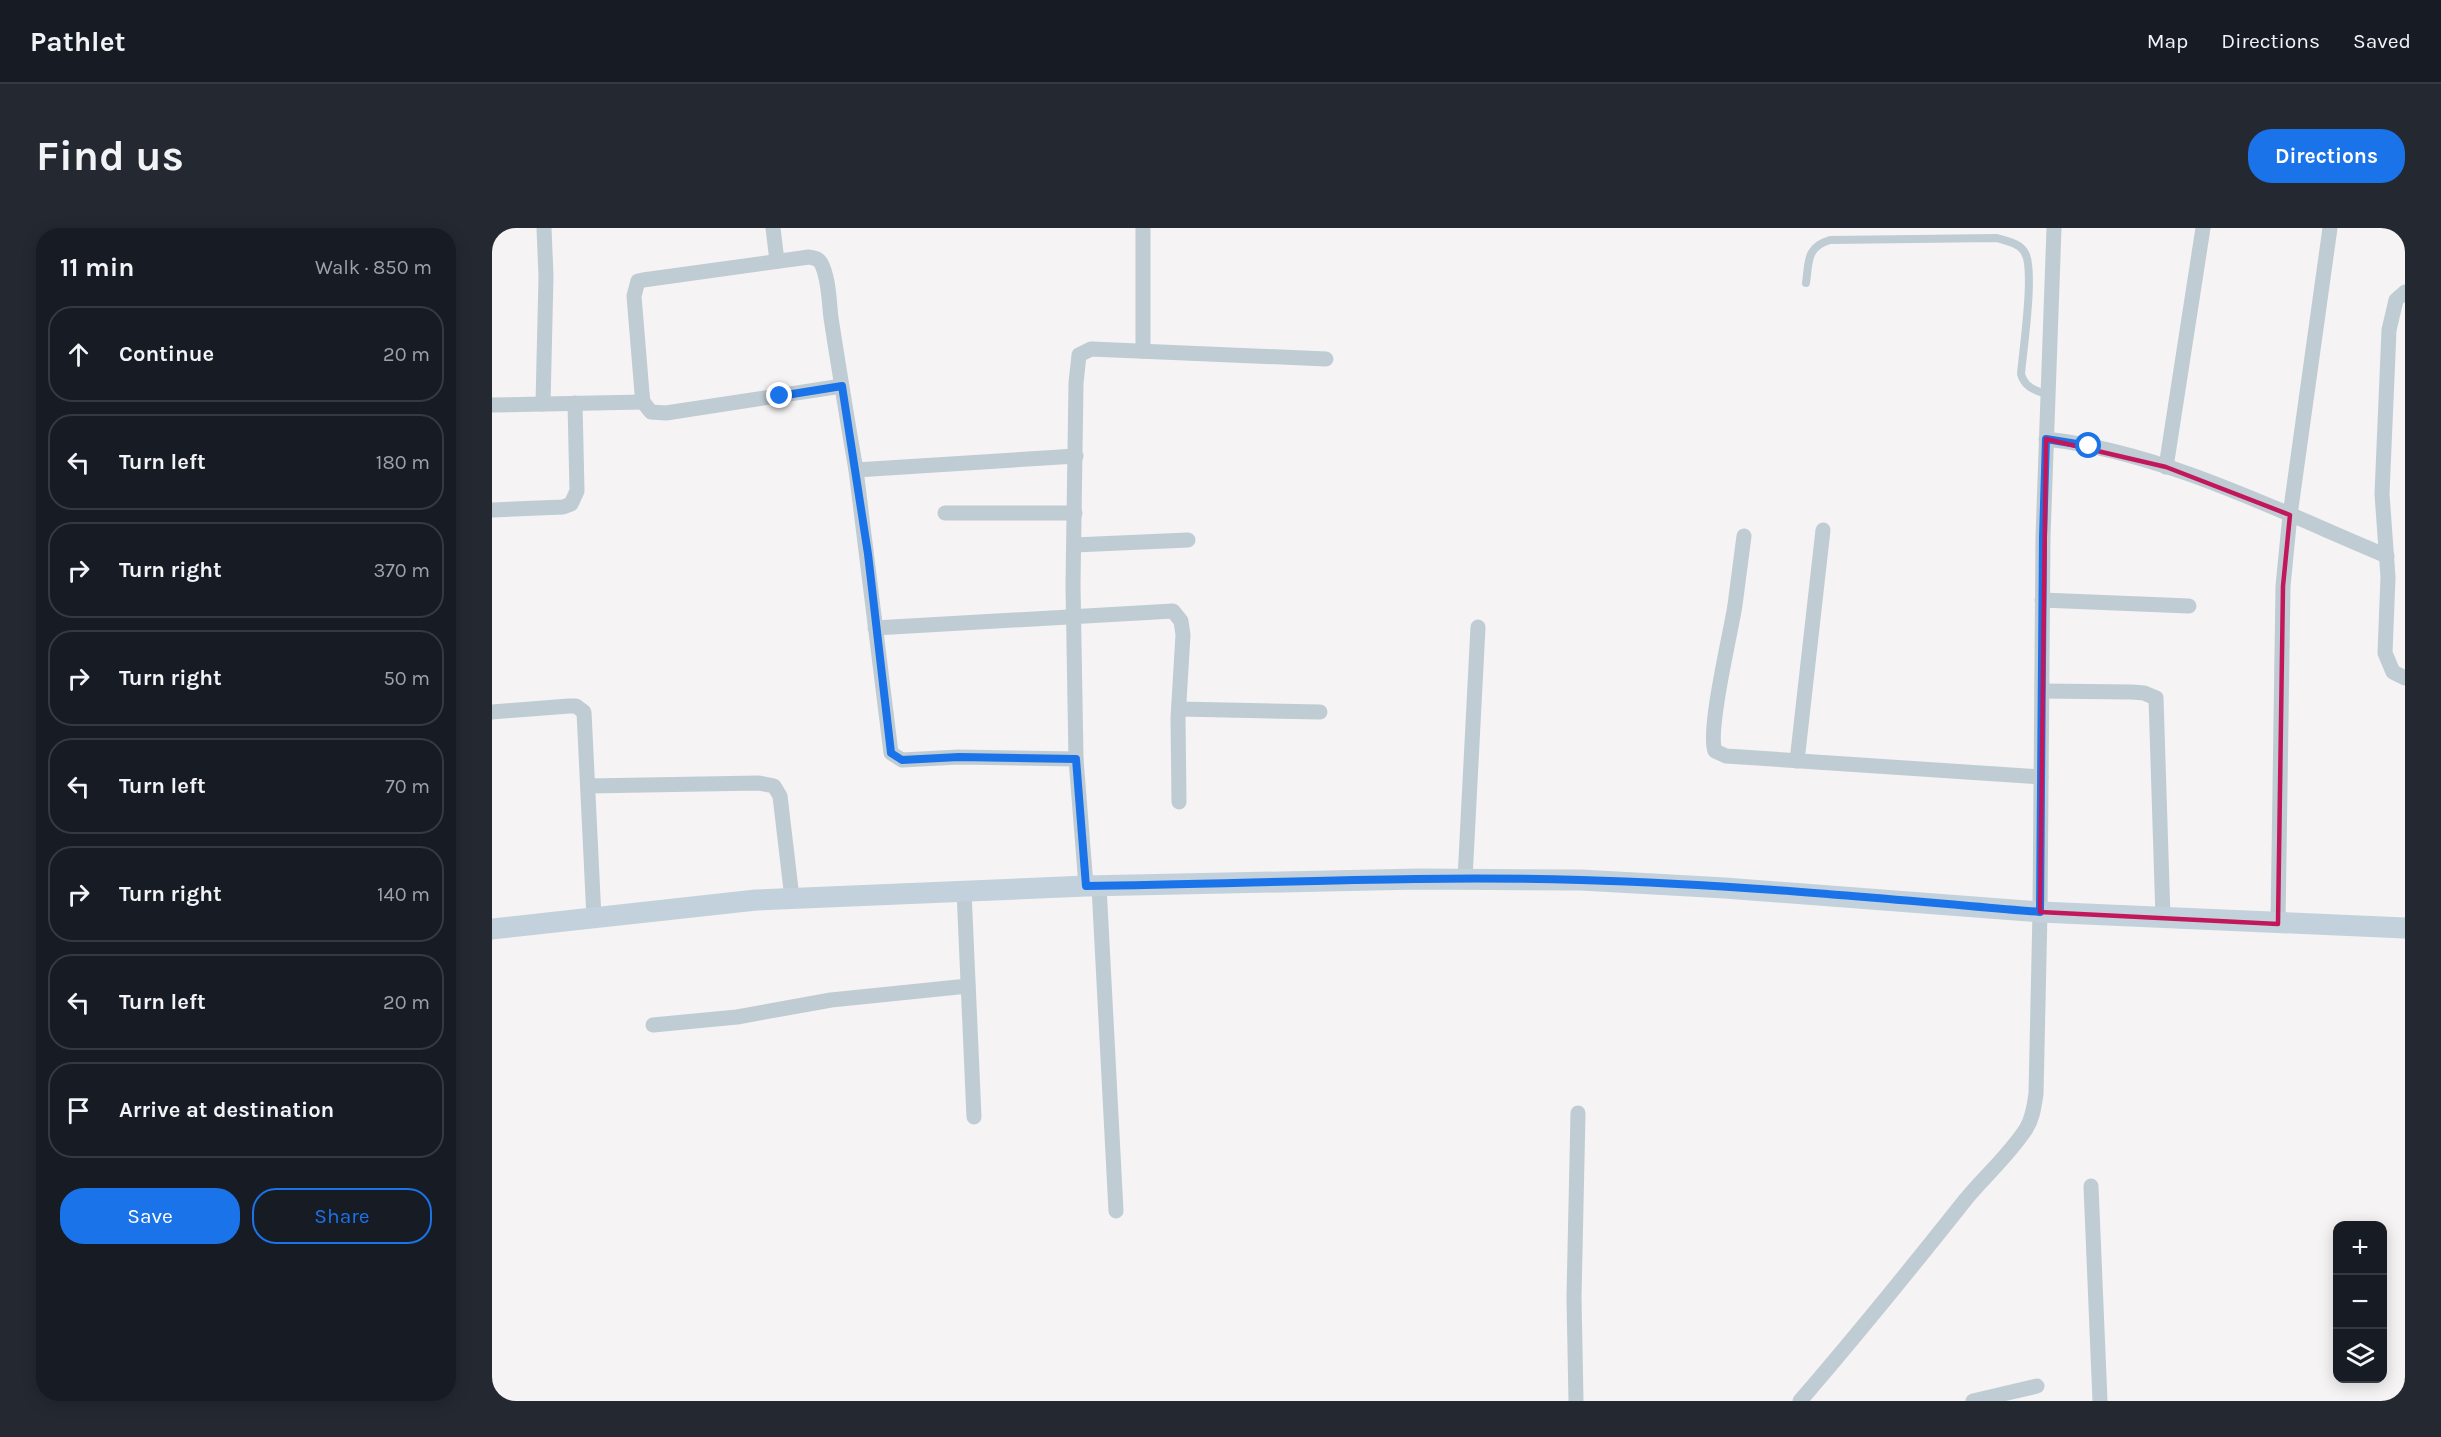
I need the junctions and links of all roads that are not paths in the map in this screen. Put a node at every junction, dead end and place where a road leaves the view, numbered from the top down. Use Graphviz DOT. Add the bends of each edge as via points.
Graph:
graph roads {
  1 [pos="544,228"];
  2 [pos="773,228"];
  3 [pos="1143,228"];
  4 [pos="2054,228"];
  5 [pos="2203,228"];
  6 [pos="2330,228"];
  7 [pos="777,261"];
  8 [pos="1806,283"];
  9 [pos="2405,292"];
  10 [pos="1143,351"];
  11 [pos="1326,359"];
  12 [pos="842,386"];
  13 [pos="2048,395"];
  14 [pos="643,402"];
  15 [pos="575,403"];
  16 [pos="543,404"];
  17 [pos="492,405"];
  18 [pos="2046,439"];
  19 [pos="1076,456"];
  20 [pos="2166,467"];
  21 [pos="856,470"];
  22 [pos="492,510"];
  23 [pos="945,513"];
  24 [pos="1075,513"];
  25 [pos="2290,515"];
  26 [pos="1823,530"];
  27 [pos="1744,536"];
  28 [pos="1188,540"];
  29 [pos="1074,545"];
  30 [pos="2387,556"];
  31 [pos="2042,600"];
  32 [pos="2188,606"];
  33 [pos="1074,618"];
  34 [pos="1478,627"];
  35 [pos="875,628"];
  36 [pos="2405,678"];
  37 [pos="2042,691"];
  38 [pos="1179,709"];
  39 [pos="492,712"];
  40 [pos="1320,712"];
  41 [pos="1076,759"];
  42 [pos="1797,761"];
  43 [pos="2041,777"];
  44 [pos="588,786"];
  45 [pos="1179,802"];
  46 [pos="1465,879"];
  47 [pos="1093,886"];
  48 [pos="964,891"];
  49 [pos="792,898"];
  50 [pos="2040,912"];
  51 [pos="594,918"];
  52 [pos="2163,918"];
  53 [pos="2278,924"];
  54 [pos="2405,928"];
  55 [pos="492,929"];
  56 [pos="968,986"];
  57 [pos="652,1025"];
  58 [pos="1578,1113"];
  59 [pos="974,1117"];
  60 [pos="2091,1185"];
  61 [pos="1116,1211"];
  62 [pos="2037,1386"];
  63 [pos="1576,1401"];
  64 [pos="1800,1401"];
  65 [pos="1973,1401"];
  66 [pos="2100,1401"];
  1 -- 16 [label="street"];
  2 -- 7 [label="street"];
  3 -- 10 [label="street"];
  4 -- 13 [label="street"];
  5 -- 20 [label="street"];
  6 -- 25 [label="street"];
  7 -- 12 [label="street" via="809,257 822,265"];
  7 -- 14 [label="street" via="638,281 634,296"];
  8 -- 13 [label="lane" via="1811,253 1820,243 1830,240 1997,238 2018,246 2025,252 2029,275 2022,374 2030,388"];
  9 -- 30 [label="street" via="2392,311 2388,349 2382,494"];
  10 -- 11 [label="street"];
  10 -- 19 [label="street" via="1091,349 1079,355"];
  12 -- 14 [label="street" via="666,413 651,412"];
  12 -- 21 [label="street"];
  13 -- 18 [label="street"];
  14 -- 15 [label="street"];
  15 -- 16 [label="street"];
  15 -- 22 [label="street" via="576,491 571,504"];
  16 -- 17 [label="street"];
  18 -- 20 [label="street"];
  18 -- 31 [label="street"];
  19 -- 21 [label="street"];
  19 -- 24 [label="street"];
  20 -- 25 [label="street"];
  21 -- 35 [label="street"];
  23 -- 24 [label="street"];
  24 -- 29 [label="street"];
  25 -- 30 [label="street"];
  25 -- 53 [label="street" via="2283,586"];
  26 -- 42 [label="street"];
  27 -- 42 [label="street" via="1713,744 1715,751 1726,756"];
  28 -- 29 [label="street"];
  29 -- 33 [label="street"];
  30 -- 36 [label="street" via="2385,653 2392,672"];
  31 -- 32 [label="street"];
  31 -- 37 [label="street"];
  33 -- 35 [label="street"];
  33 -- 38 [label="street" via="1168,610 1178,614 1183,635"];
  33 -- 41 [label="street"];
  34 -- 46 [label="street"];
  35 -- 41 [label="street" via="889,747 896,758"];
  37 -- 43 [label="street"];
  37 -- 52 [label="street" via="2132,692 2156,698"];
  38 -- 40 [label="street"];
  38 -- 45 [label="street"];
  39 -- 44 [label="street" via="581,708 585,716"];
  41 -- 47 [label="street"];
  42 -- 43 [label="street"];
  43 -- 50 [label="street"];
  44 -- 49 [label="street" via="774,786 780,796"];
  44 -- 51 [label="street"];
  46 -- 47 [label="main road"];
  46 -- 50 [label="main road" via="1581,880 1725,888"];
  47 -- 48 [label="main road"];
  47 -- 61 [label="street"];
  48 -- 49 [label="main road"];
  48 -- 56 [label="street"];
  49 -- 51 [label="main road"];
  50 -- 52 [label="main road"];
  50 -- 64 [label="street" via="2036,1094 2027,1127"];
  51 -- 55 [label="main road"];
  52 -- 53 [label="main road"];
  53 -- 54 [label="main road"];
  56 -- 57 [label="street"];
  56 -- 59 [label="street"];
  58 -- 63 [label="street"];
  60 -- 66 [label="street"];
  62 -- 65 [label="street"];
}
